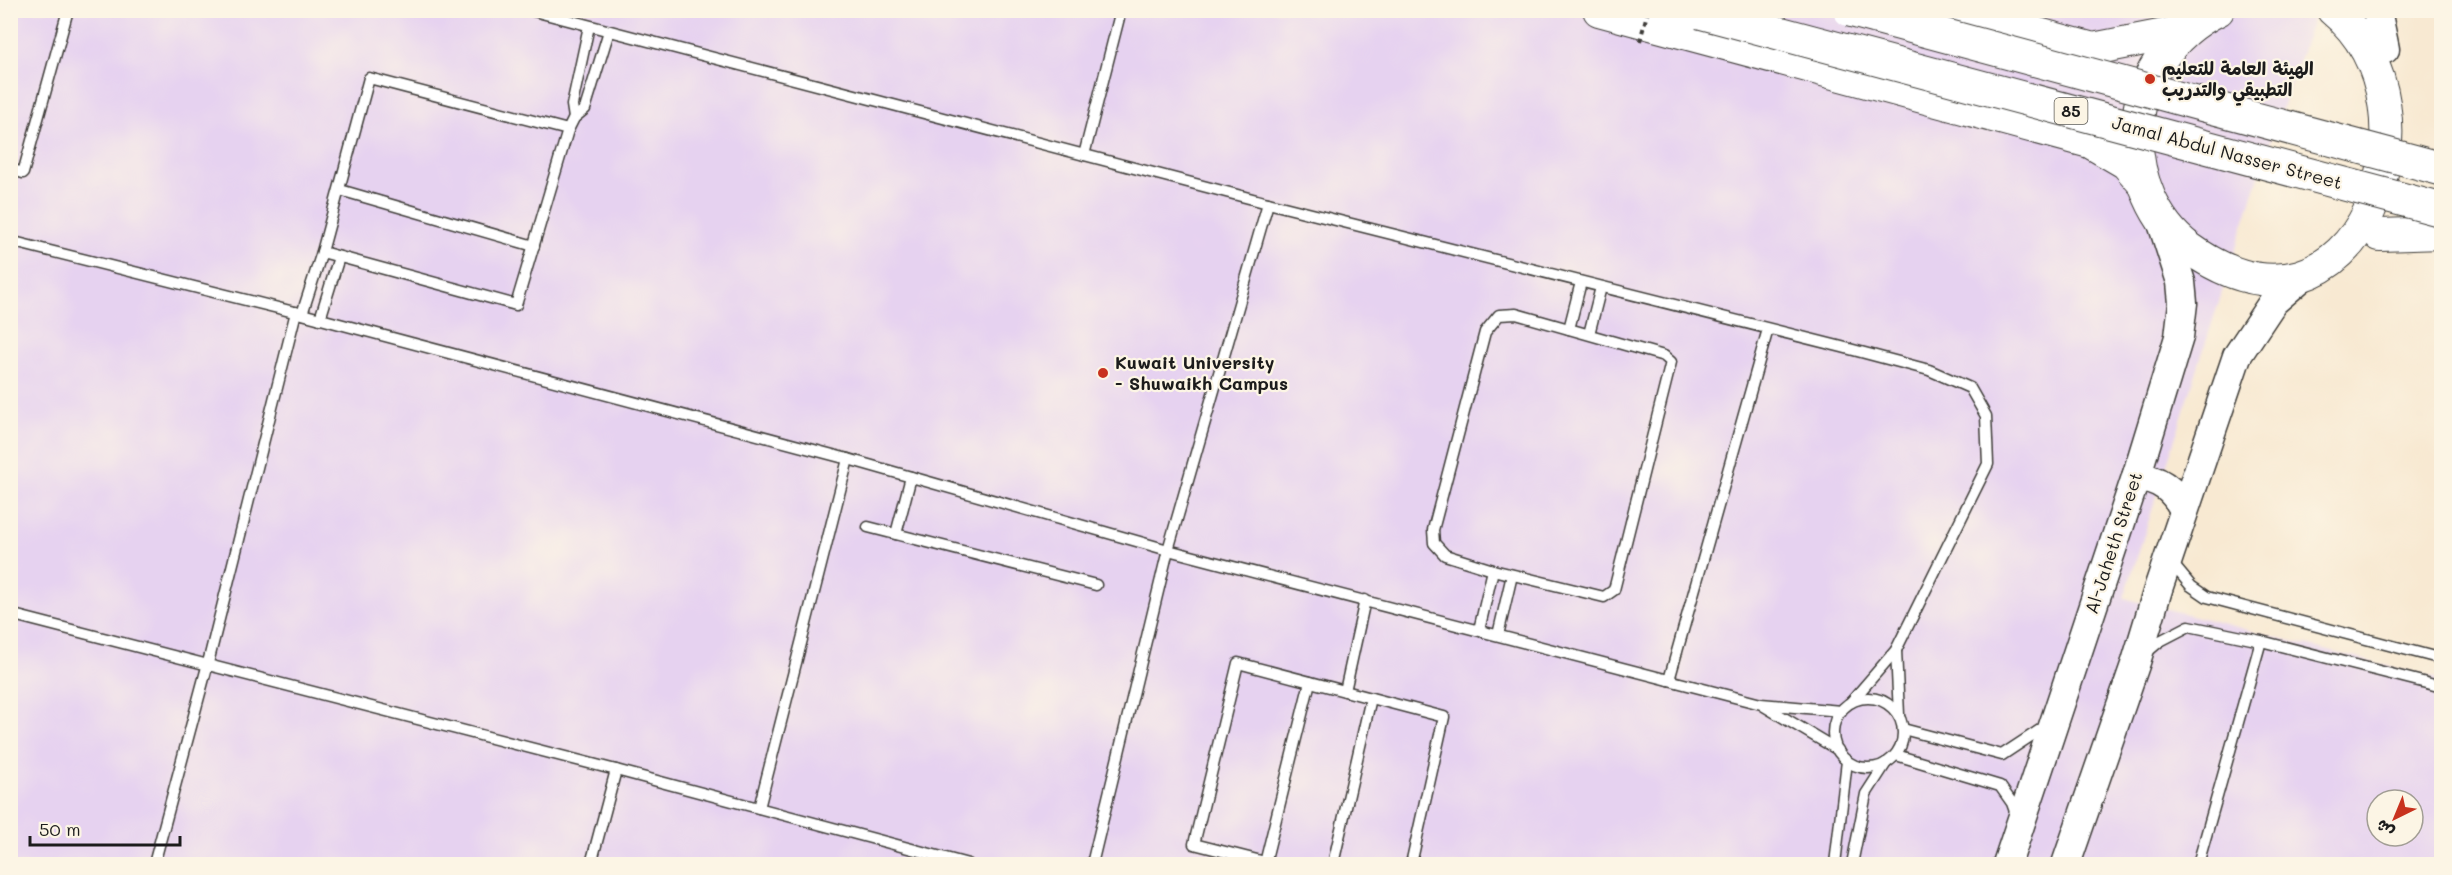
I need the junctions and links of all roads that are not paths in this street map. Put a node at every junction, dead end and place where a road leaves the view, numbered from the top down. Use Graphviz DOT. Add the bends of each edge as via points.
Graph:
graph roads {
  1 [pos="68,10"];
  2 [pos="531,10"];
  3 [pos="1121,10"];
  4 [pos="1599,10"];
  5 [pos="1850,10"];
  6 [pos="1951,10"];
  7 [pos="2218,10"];
  8 [pos="2333,10"];
  9 [pos="2377,10"];
  10 [pos="1700,12"];
  11 [pos="589,26"];
  12 [pos="609,31"];
  13 [pos="2185,31"];
  14 [pos="2385,49"];
  15 [pos="574,118"];
  16 [pos="568,130"];
  17 [pos="1084,155"];
  18 [pos="2442,169"];
  19 [pos="10,170"];
  20 [pos="2144,184"];
  21 [pos="340,190"];
  22 [pos="1268,203"];
  23 [pos="2442,210"];
  24 [pos="2161,218"];
  25 [pos="2442,233"];
  26 [pos="2380,235"];
  27 [pos="10,241"];
  28 [pos="534,246"];
  29 [pos="322,252"];
  30 [pos="339,257"];
  31 [pos="2302,277"];
  32 [pos="1581,282"];
  33 [pos="1601,287"];
  34 [pos="299,313"];
  35 [pos="320,319"];
  36 [pos="1768,328"];
  37 [pos="1569,329"];
  38 [pos="1589,334"];
  39 [pos="848,459"];
  40 [pos="911,477"];
  41 [pos="2136,477"];
  42 [pos="2184,510"];
  43 [pos="868,527"];
  44 [pos="896,534"];
  45 [pos="1168,550"];
  46 [pos="2168,558"];
  47 [pos="1493,570"];
  48 [pos="1512,575"];
  49 [pos="1096,585"];
  50 [pos="1365,600"];
  51 [pos="10,614"];
  52 [pos="1479,630"];
  53 [pos="1498,635"];
  54 [pos="2261,641"];
  55 [pos="1896,650"];
  56 [pos="2442,660"];
  57 [pos="2136,662"];
  58 [pos="207,666"];
  59 [pos="1669,680"];
  60 [pos="1311,682"];
  61 [pos="2442,687"];
  62 [pos="1345,692"];
  63 [pos="1371,698"];
  64 [pos="1851,702"];
  65 [pos="1761,704"];
  66 [pos="1841,711"];
  67 [pos="1899,716"];
  68 [pos="2056,718"];
  69 [pos="1903,729"];
  70 [pos="1838,750"];
  71 [pos="1896,755"];
  72 [pos="1847,760"];
  73 [pos="1886,763"];
  74 [pos="616,770"];
  75 [pos="759,808"];
  76 [pos="2020,826"];
  77 [pos="1269,863"];
  78 [pos="154,864"];
  79 [pos="591,864"];
  80 [pos="968,864"];
  81 [pos="1092,864"];
  82 [pos="1333,864"];
  83 [pos="1411,864"];
  84 [pos="1835,864"];
  85 [pos="1852,864"];
  86 [pos="2007,864"];
  87 [pos="2066,864"];
  88 [pos="2198,864"];
  1 -- 19 [label="lane" via="23,173"];
  2 -- 11 [label="lane"];
  3 -- 17 [label="lane"];
  4 -- 20 [label="main road" via="2090,142 2126,163"];
  5 -- 18 [label="highway, 85, bridge"];
  6 -- 13 [label="main road" via="2093,49"];
  7 -- 13 [label="main road"];
  8 -- 14 [label="main road" via="2369,33"];
  9 -- 14 [label="street"];
  10 -- 23 [label="highway, Jamal Abdul Nasser Street / 85, bridge"];
  11 -- 12 [label="lane"];
  11 -- 15 [label="lane" via="572,105"];
  12 -- 15 [label="lane" via="585,109"];
  12 -- 17 [label="lane"];
  13 -- 20 [label="main road" via="2158,63 2141,101 2136,142"];
  14 -- 26 [label="main road" via="2403,77 2416,122 2412,178 2405,197"];
  15 -- 16 [label="lane"];
  16 -- 21 [label="lane" via="369,78"];
  16 -- 28 [label="lane"];
  17 -- 22 [label="lane"];
  20 -- 24 [label="main road"];
  21 -- 28 [label="lane"];
  21 -- 29 [label="lane"];
  22 -- 32 [label="lane"];
  22 -- 45 [label="lane"];
  24 -- 31 [label="main road" via="2185,245 2216,265 2251,276"];
  24 -- 41 [label="street, Al-Jaheth Street" via="2181,282 2182,316 2174,357"];
  25 -- 26 [label="main road"];
  26 -- 31 [label="main road" via="2353,257"];
  27 -- 34 [label="lane"];
  28 -- 30 [label="lane" via="516,305"];
  29 -- 30 [label="lane"];
  29 -- 34 [label="lane"];
  30 -- 35 [label="lane"];
  31 -- 42 [label="street" via="2273,303 2237,356"];
  32 -- 33 [label="lane"];
  32 -- 37 [label="lane"];
  33 -- 36 [label="lane"];
  33 -- 38 [label="lane"];
  34 -- 35 [label="lane"];
  34 -- 58 [label="lane"];
  35 -- 39 [label="lane"];
  36 -- 55 [label="lane" via="1929,370 1970,387 1986,416 1988,464"];
  36 -- 59 [label="lane"];
  37 -- 38 [label="lane"];
  37 -- 47 [label="lane" via="1516,314 1499,315 1485,332 1433,530 1434,543 1445,555"];
  38 -- 48 [label="lane" via="1664,356 1671,362 1614,590 1604,597"];
  39 -- 40 [label="lane"];
  39 -- 75 [label="lane"];
  40 -- 44 [label="lane"];
  40 -- 45 [label="lane"];
  41 -- 42 [label="street" via="2150,478 2167,487"];
  41 -- 68 [label="street, Al-Jaheth Street"];
  42 -- 46 [label="street"];
  43 -- 44 [label="lane"];
  44 -- 49 [label="lane"];
  45 -- 50 [label="lane"];
  45 -- 81 [label="lane"];
  46 -- 56 [label="lane" via="2185,580 2207,597"];
  46 -- 57 [label="street"];
  47 -- 48 [label="lane"];
  47 -- 52 [label="lane"];
  48 -- 53 [label="lane"];
  50 -- 52 [label="lane"];
  50 -- 62 [label="lane"];
  51 -- 58 [label="lane"];
  52 -- 53 [label="lane"];
  53 -- 59 [label="lane"];
  54 -- 57 [label="lane" via="2188,626 2160,641"];
  54 -- 61 [label="lane"];
  54 -- 88 [label="lane"];
  55 -- 64 [label="lane"];
  55 -- 67 [label="lane"];
  57 -- 87 [label="street"];
  58 -- 74 [label="lane"];
  58 -- 78 [label="lane"];
  59 -- 65 [label="lane"];
  60 -- 62 [label="lane"];
  60 -- 77 [label="lane"];
  60 -- 77 [label="lane" via="1238,663 1194,844"];
  62 -- 63 [label="lane"];
  63 -- 82 [label="lane"];
  63 -- 83 [label="lane" via="1444,717"];
  64 -- 66 [label="lane"];
  64 -- 67 [label="lane" via="1878,699"];
  65 -- 66 [label="lane"];
  65 -- 70 [label="lane"];
  66 -- 70 [label="lane" via="1834,730"];
  67 -- 69 [label="lane"];
  68 -- 69 [label="lane" via="2002,755"];
  68 -- 76 [label="street, Al-Jaheth Street"];
  69 -- 71 [label="lane"];
  70 -- 72 [label="lane"];
  71 -- 73 [label="lane"];
  71 -- 76 [label="lane" via="2000,786 2012,803"];
  72 -- 73 [label="lane" via="1859,767 1873,768"];
  72 -- 84 [label="lane"];
  73 -- 85 [label="lane" via="1866,794"];
  74 -- 75 [label="lane"];
  74 -- 79 [label="lane"];
  75 -- 80 [label="lane"];
  76 -- 86 [label="street, Al-Jaheth Street"];
}
